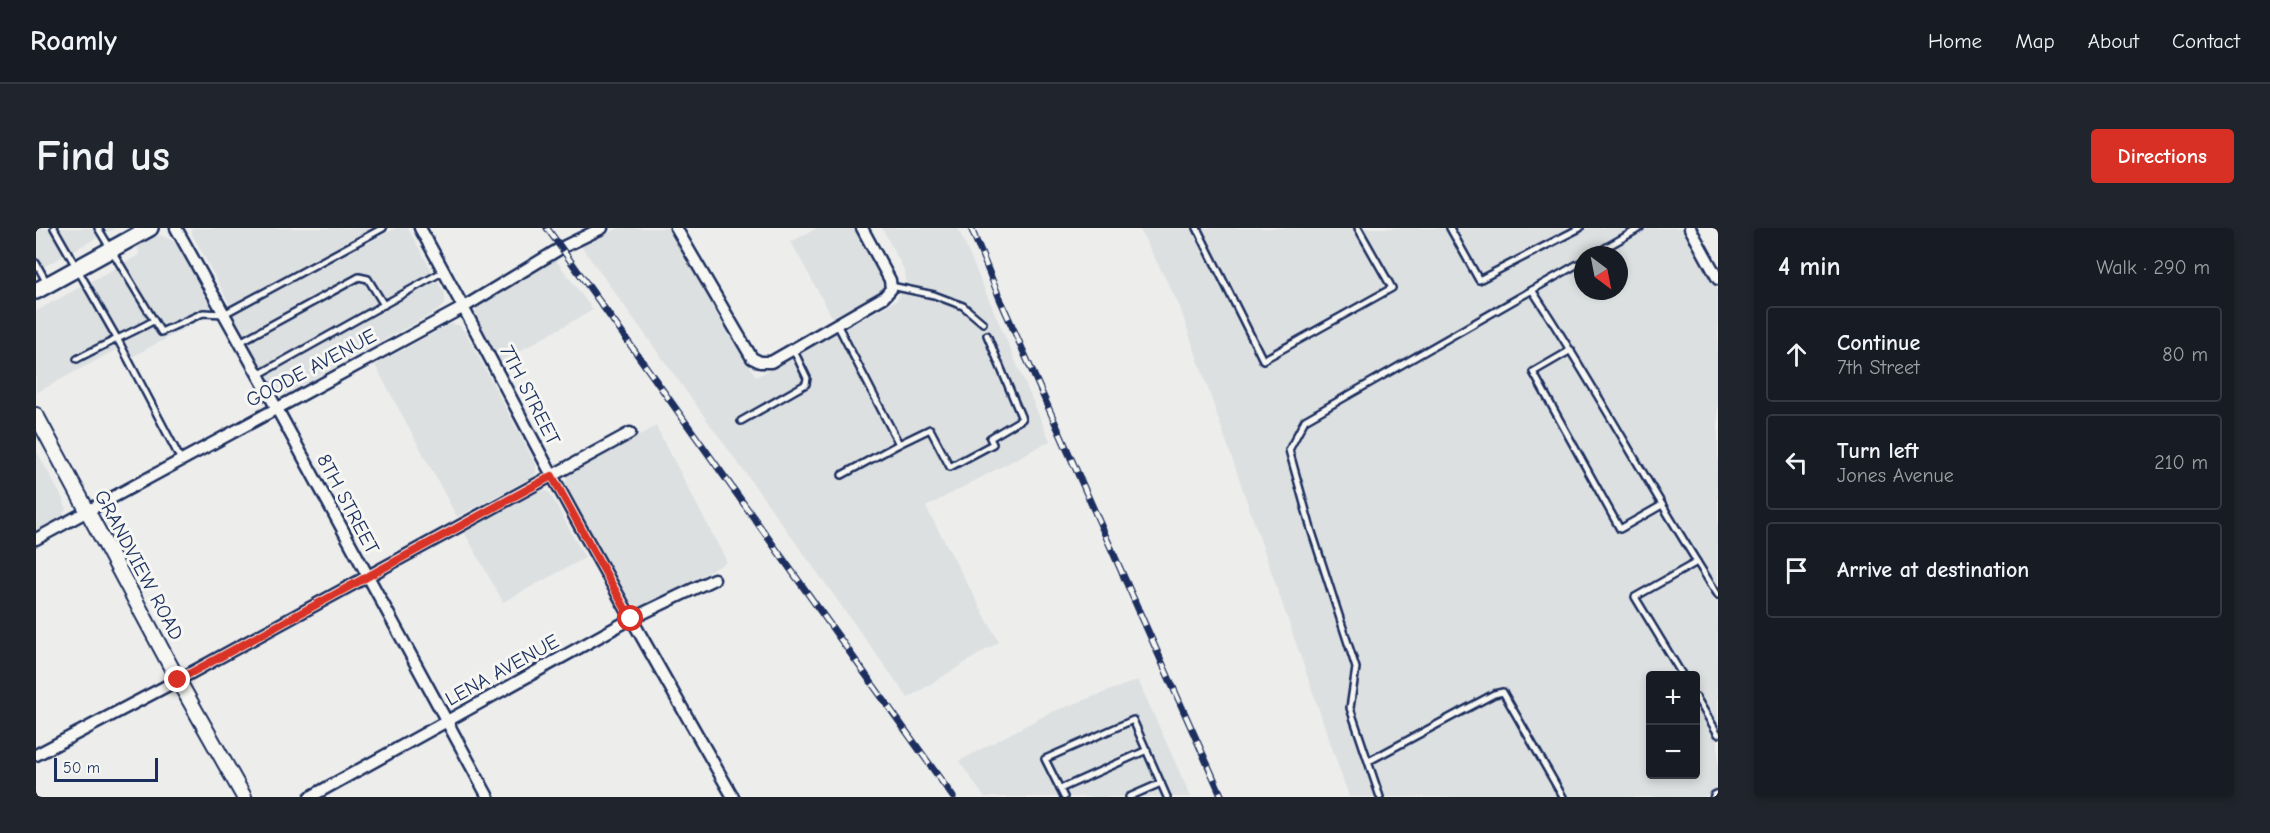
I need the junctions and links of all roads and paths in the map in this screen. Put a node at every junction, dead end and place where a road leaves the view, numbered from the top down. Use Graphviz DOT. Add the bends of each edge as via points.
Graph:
graph roads {
  1 [pos="54,228"];
  2 [pos="98,228"];
  3 [pos="150,228"];
  4 [pos="176,228"];
  5 [pos="383,228"];
  6 [pos="420,228"];
  7 [pos="602,228"];
  8 [pos="676,228"];
  9 [pos="862,228"];
  10 [pos="1197,228"];
  11 [pos="1359,228"];
  12 [pos="1450,228"];
  13 [pos="1580,228"];
  14 [pos="1640,228"];
  15 [pos="1690,228"];
  16 [pos="1609,246"];
  17 [pos="110,250"];
  18 [pos="36,263"];
  19 [pos="1574,266"];
  20 [pos="77,268"];
  21 [pos="444,271"];
  22 [pos="1718,279"];
  23 [pos="42,288"];
  24 [pos="891,288"];
  25 [pos="1532,290"];
  26 [pos="384,305"];
  27 [pos="464,307"];
  28 [pos="224,314"];
  29 [pos="153,321"];
  30 [pos="983,323"];
  31 [pos="837,324"];
  32 [pos="987,335"];
  33 [pos="118,340"];
  34 [pos="240,342"];
  35 [pos="793,349"];
  36 [pos="1572,350"];
  37 [pos="77,359"];
  38 [pos="258,375"];
  39 [pos="276,407"];
  40 [pos="36,414"];
  41 [pos="741,421"];
  42 [pos="40,431"];
  43 [pos="630,433"];
  44 [pos="899,444"];
  45 [pos="182,460"];
  46 [pos="842,475"];
  47 [pos="552,476"];
  48 [pos="1662,505"];
  49 [pos="88,510"];
  50 [pos="36,539"];
  51 [pos="1696,562"];
  52 [pos="367,577"];
  53 [pos="714,579"];
  54 [pos="1718,595"];
  55 [pos="631,619"];
  56 [pos="1681,671"];
  57 [pos="178,680"];
  58 [pos="1700,705"];
  59 [pos="446,721"];
  60 [pos="1718,735"];
  61 [pos="1147,750"];
  62 [pos="36,755"];
  63 [pos="1369,761"];
  64 [pos="1161,783"];
  65 [pos="1060,789"];
  66 [pos="244,797"];
  67 [pos="310,797"];
  68 [pos="488,797"];
  69 [pos="734,797"];
  70 [pos="1064,797"];
  71 [pos="1129,797"];
  72 [pos="1167,797"];
  73 [pos="1380,797"];
  74 [pos="1563,797"];
  1 -- 20 [label="lane"];
  2 -- 17 [label="lane"];
  3 -- 17 [label="main road"];
  4 -- 28 [label="street, 8TH STREET"];
  5 -- 28 [label="lane"];
  6 -- 21 [label="street, 7TH STREET"];
  7 -- 27 [label="street, GOODE AVENUE" via="561,248"];
  8 -- 35 [label="street" via="752,358 771,362"];
  9 -- 24 [label="street"];
  10 -- 11 [label="lane" via="1263,360 1392,288"];
  12 -- 13 [label="lane" via="1479,280"];
  14 -- 16 [label="lane"];
  15 -- 22 [label="street"];
  17 -- 20 [label="main road"];
  17 -- 29 [label="lane"];
  18 -- 23 [label="lane"];
  19 -- 25 [label="lane"];
  20 -- 23 [label="main road"];
  20 -- 33 [label="lane"];
  21 -- 26 [label="lane"];
  21 -- 27 [label="street, 7TH STREET"];
  24 -- 30 [label="lane" via="934,295 963,306"];
  24 -- 31 [label="street" via="884,297"];
  25 -- 36 [label="lane"];
  25 -- 63 [label="lane" via="1305,420 1290,450 1356,668 1350,708"];
  26 -- 34 [label="lane" via="368,279 359,277"];
  26 -- 38 [label="lane"];
  27 -- 39 [label="street, GOODE AVENUE"];
  27 -- 47 [label="street, 7TH STREET"];
  28 -- 29 [label="lane" via="203,313 161,332"];
  28 -- 34 [label="street, 8TH STREET"];
  29 -- 33 [label="lane"];
  31 -- 35 [label="street"];
  31 -- 44 [label="lane"];
  32 -- 44 [label="lane" via="1022,419 990,438 993,444 950,467 930,429"];
  33 -- 37 [label="lane"];
  33 -- 45 [label="lane"];
  34 -- 38 [label="street, 8TH STREET"];
  35 -- 41 [label="lane" via="807,378 806,384"];
  36 -- 48 [label="lane"];
  36 -- 48 [label="lane" via="1533,372 1620,529"];
  38 -- 39 [label="street, 8TH STREET"];
  39 -- 45 [label="street, GOODE AVENUE"];
  39 -- 52 [label="street, 8TH STREET"];
  40 -- 42 [label="street, GRANDVIEW ROAD"];
  42 -- 49 [label="street, GRANDVIEW ROAD"];
  43 -- 47 [label="street"];
  44 -- 46 [label="lane"];
  45 -- 49 [label="street, GOODE AVENUE"];
  47 -- 52 [label="street"];
  47 -- 55 [label="street, 7TH STREET"];
  48 -- 51 [label="lane"];
  49 -- 50 [label="street, GOODE AVENUE"];
  49 -- 57 [label="street, GRANDVIEW ROAD"];
  51 -- 54 [label="lane"];
  51 -- 56 [label="lane" via="1635,597"];
  52 -- 57 [label="street"];
  52 -- 59 [label="street, 8TH STREET"];
  53 -- 55 [label="street, LENA AVENUE"];
  55 -- 59 [label="street, LENA AVENUE"];
  55 -- 69 [label="street, 7TH STREET"];
  57 -- 62 [label="street"];
  57 -- 66 [label="street, GRANDVIEW ROAD"];
  58 -- 60 [label="lane"];
  59 -- 67 [label="street, LENA AVENUE"];
  59 -- 68 [label="street, 8TH STREET"];
  61 -- 64 [label="lane"];
  61 -- 65 [label="lane"];
  61 -- 65 [label="lane" via="1133,720 1045,759"];
  63 -- 73 [label="lane"];
  63 -- 74 [label="lane" via="1503,692"];
  64 -- 71 [label="lane"];
  64 -- 72 [label="lane"];
  65 -- 70 [label="lane"];
}
